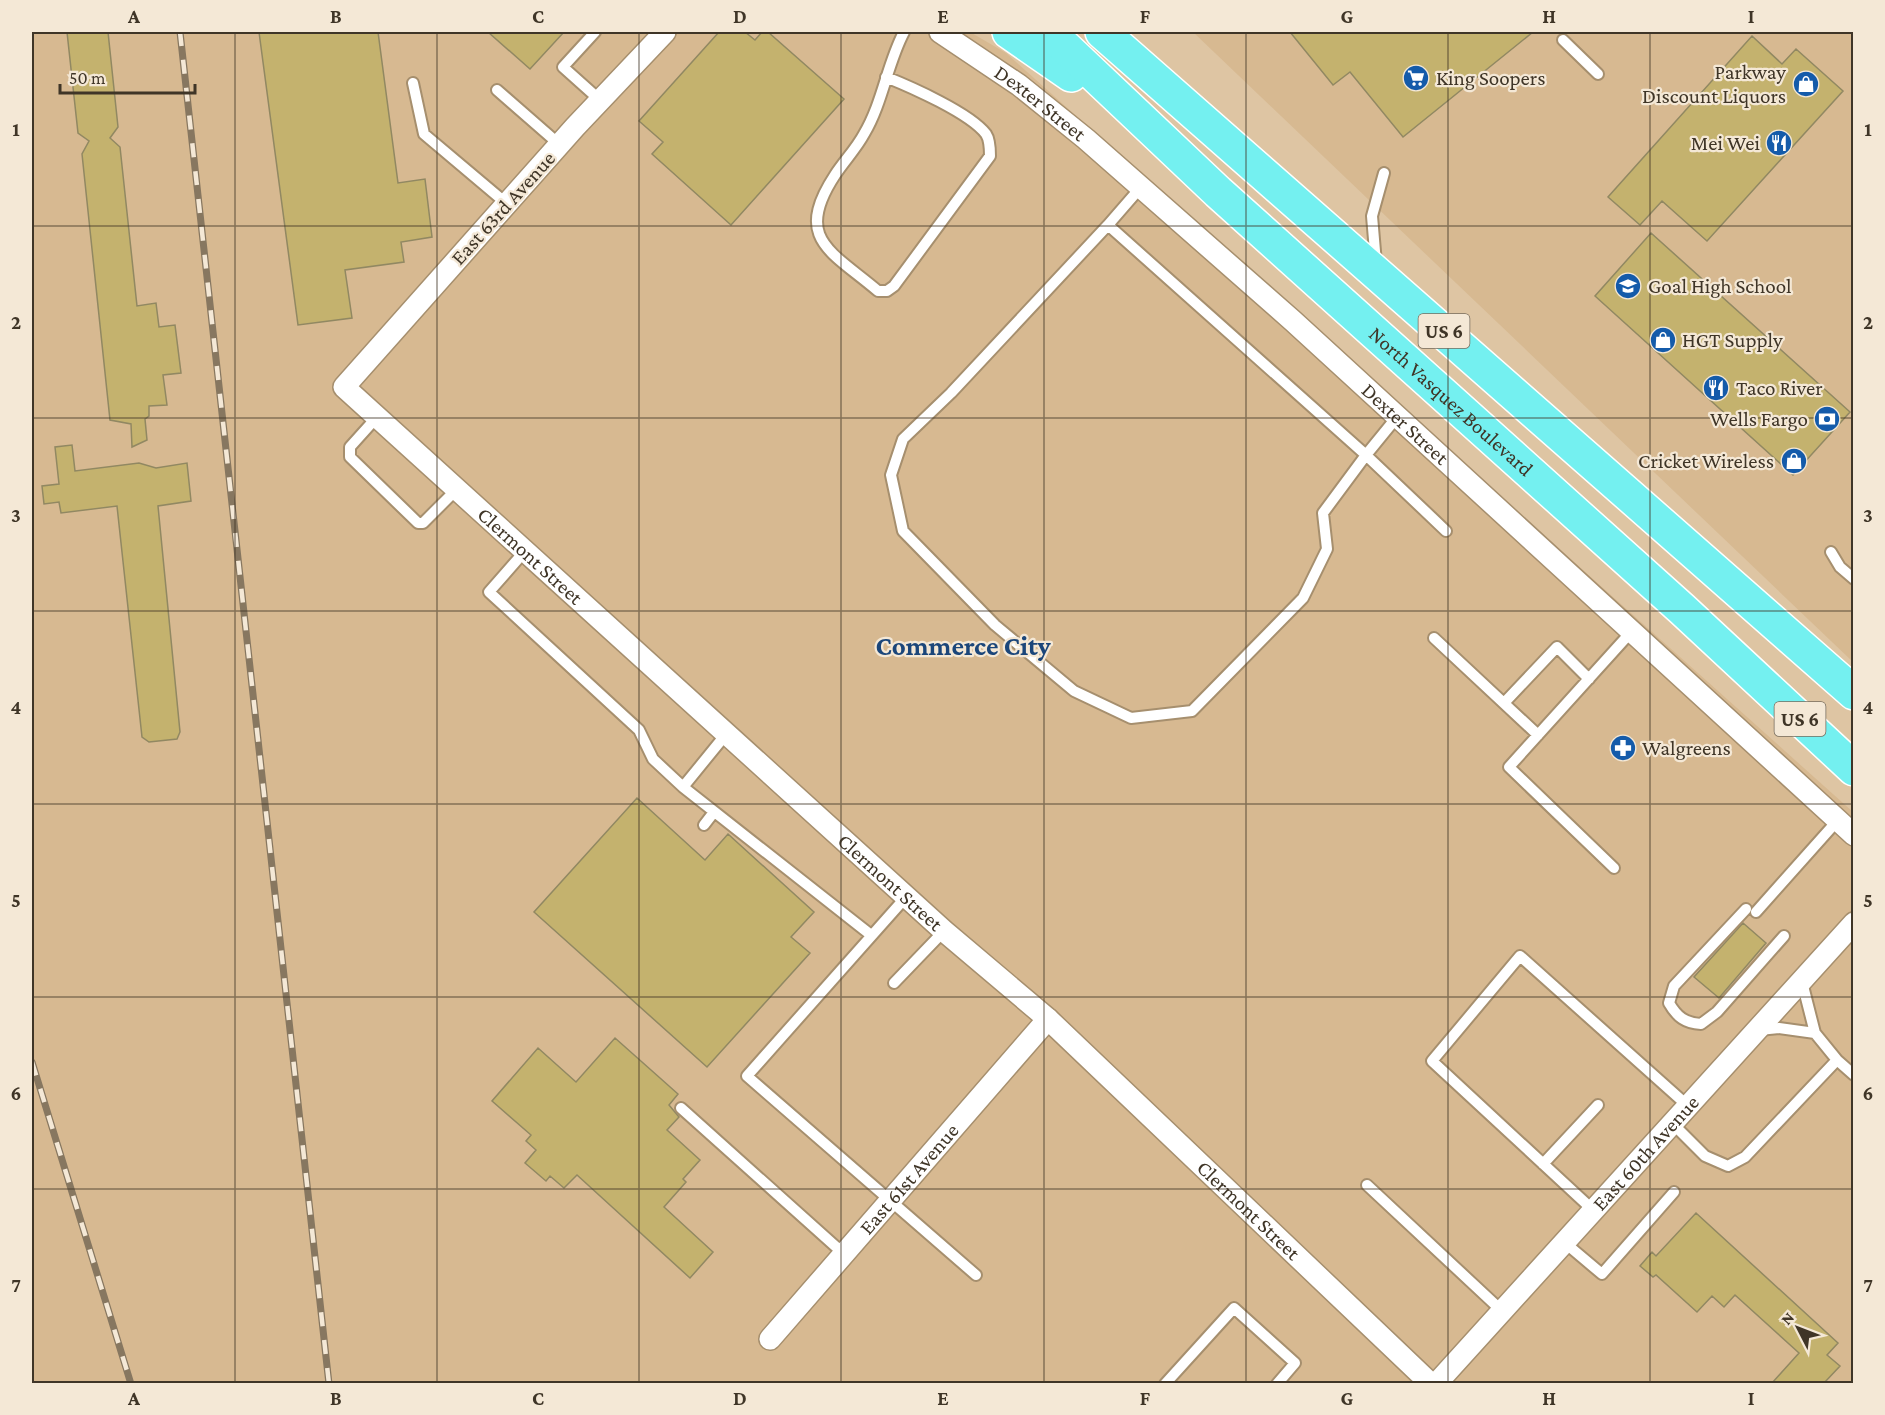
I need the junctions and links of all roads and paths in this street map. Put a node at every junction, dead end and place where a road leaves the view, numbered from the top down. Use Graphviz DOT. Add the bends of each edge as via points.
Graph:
graph roads {
  1 [pos="595,32"];
  2 [pos="665,32"];
  3 [pos="904,32"];
  4 [pos="940,32"];
  5 [pos="1009,32"];
  6 [pos="1049,32"];
  7 [pos="1102,32"];
  8 [pos="1563,40"];
  9 [pos="1598,74"];
  10 [pos="886,77"];
  11 [pos="413,83"];
  12 [pos="497,90"];
  13 [pos="601,101"];
  14 [pos="560,145"];
  15 [pos="1384,173"];
  16 [pos="1141,187"];
  17 [pos="1218,192"];
  18 [pos="507,204"];
  19 [pos="1108,225"];
  20 [pos="1377,272"];
  21 [pos="344,387"];
  22 [pos="377,417"];
  23 [pos="1398,417"];
  24 [pos="1366,455"];
  25 [pos="457,489"];
  26 [pos="1446,531"];
  27 [pos="525,551"];
  28 [pos="1832,552"];
  29 [pos="1854,579"];
  30 [pos="1632,631"];
  31 [pos="1786,631"];
  32 [pos="1434,638"];
  33 [pos="1854,674"];
  34 [pos="1589,679"];
  35 [pos="1854,693"];
  36 [pos="1504,703"];
  37 [pos="727,733"];
  38 [pos="1539,735"];
  39 [pos="1854,769"];
  40 [pos="683,787"];
  41 [pos="714,812"];
  42 [pos="1838,820"];
  43 [pos="704,825"];
  44 [pos="1854,835"];
  45 [pos="1614,868"];
  46 [pos="906,897"];
  47 [pos="1854,923"];
  48 [pos="944,931"];
  49 [pos="871,936"];
  50 [pos="1784,936"];
  51 [pos="1802,980"];
  52 [pos="894,983"];
  53 [pos="1048,1019"];
  54 [pos="1755,1031"];
  55 [pos="1815,1034"];
  56 [pos="1837,1060"];
  57 [pos="1854,1074"];
  58 [pos="1598,1105"];
  59 [pos="1688,1106"];
  60 [pos="681,1108"];
  61 [pos="1672,1123"];
  62 [pos="1543,1164"];
  63 [pos="1368,1185"];
  64 [pos="1674,1192"];
  65 [pos="891,1200"];
  66 [pos="1593,1210"];
  67 [pos="1564,1242"];
  68 [pos="844,1254"];
  69 [pos="976,1275"];
  70 [pos="1502,1311"];
  71 [pos="770,1339"];
  72 [pos="1165,1383"];
  73 [pos="1277,1383"];
  74 [pos="1431,1383"];
  75 [pos="1436,1383"];
  1 -- 13 [label="lane" via="563,67"];
  2 -- 13 [label="street, East 63rd Avenue"];
  3 -- 10 [label="lane"];
  4 -- 16 [label="street, Dexter Street" via="1019,85"];
  5 -- 17 [label="highway" via="1092,91"];
  6 -- 17 [label="highway, North Vasquez Boulevard / US 6"];
  7 -- 20 [label="highway, US 6"];
  8 -- 9 [label="lane"];
  10 -- 10 [label="lane" via="864,135 819,201 815,218 819,236 829,249 878,291 894,286 990,156 987,136 979,127"];
  11 -- 18 [label="lane" via="424,134"];
  12 -- 14 [label="lane"];
  13 -- 14 [label="street, East 63rd Avenue"];
  14 -- 18 [label="street, East 63rd Avenue"];
  15 -- 20 [label="lane" via="1372,216"];
  16 -- 19 [label="lane"];
  16 -- 23 [label="street, Dexter Street"];
  17 -- 39 [label="highway, North Vasquez Boulevard / US 6" via="1690,616"];
  18 -- 21 [label="street, East 63rd Avenue"];
  19 -- 24 [label="lane"];
  19 -- 24 [label="lane" via="951,393 903,438 891,476 903,531 995,625 1074,691 1131,718 1191,711 1304,598 1327,549 1323,513"];
  20 -- 31 [label="highway, US 6"];
  21 -- 22 [label="street, Clermont Street"];
  22 -- 25 [label="street, Clermont Street"];
  22 -- 25 [label="lane" via="350,447 350,457 418,523 423,523"];
  23 -- 24 [label="lane"];
  23 -- 30 [label="street, Dexter Street"];
  24 -- 26 [label="lane"];
  25 -- 27 [label="street, Clermont Street"];
  27 -- 37 [label="street, Clermont Street"];
  27 -- 40 [label="lane" via="489,592 639,730 654,759"];
  28 -- 29 [label="lane" via="1840,567"];
  30 -- 34 [label="lane"];
  30 -- 42 [label="street, Dexter Street"];
  31 -- 33 [label="highway"];
  31 -- 35 [label="highway, US 6"];
  32 -- 36 [label="lane"];
  34 -- 36 [label="lane" via="1557,647"];
  34 -- 38 [label="lane"];
  36 -- 38 [label="lane"];
  37 -- 40 [label="lane"];
  37 -- 46 [label="street, Clermont Street"];
  38 -- 45 [label="lane" via="1509,767"];
  40 -- 41 [label="lane"];
  41 -- 43 [label="lane"];
  41 -- 49 [label="lane"];
  42 -- 44 [label="street, Dexter Street"];
  42 -- 50 [label="lane" via="1674,986 1669,1003 1676,1015 1689,1023 1701,1024 1717,1012"];
  46 -- 48 [label="street, Clermont Street"];
  46 -- 49 [label="lane"];
  47 -- 51 [label="street, East 60th Avenue"];
  48 -- 52 [label="lane"];
  48 -- 53 [label="street, Clermont Street"];
  49 -- 65 [label="lane" via="747,1076"];
  51 -- 54 [label="street, East 60th Avenue"];
  51 -- 55 [label="lane"];
  53 -- 65 [label="street, East 61st Avenue"];
  53 -- 74 [label="street, Clermont Street"];
  54 -- 55 [label="lane" via="1779,1028"];
  54 -- 59 [label="street, East 60th Avenue"];
  55 -- 56 [label="lane"];
  56 -- 57 [label="lane"];
  56 -- 61 [label="lane" via="1745,1157 1728,1166 1705,1156"];
  58 -- 62 [label="lane"];
  59 -- 61 [label="street, East 60th Avenue"];
  59 -- 62 [label="lane" via="1520,956 1432,1061"];
  60 -- 68 [label="lane"];
  61 -- 66 [label="street, East 60th Avenue"];
  62 -- 66 [label="lane"];
  63 -- 70 [label="lane"];
  64 -- 67 [label="lane" via="1602,1274"];
  65 -- 68 [label="street, East 61st Avenue"];
  65 -- 69 [label="lane"];
  66 -- 67 [label="street, East 60th Avenue"];
  67 -- 70 [label="street, East 60th Avenue"];
  68 -- 71 [label="street, East 61st Avenue"];
  70 -- 75 [label="street, East 60th Avenue"];
  72 -- 73 [label="lane" via="1233,1308 1295,1363"];
}
